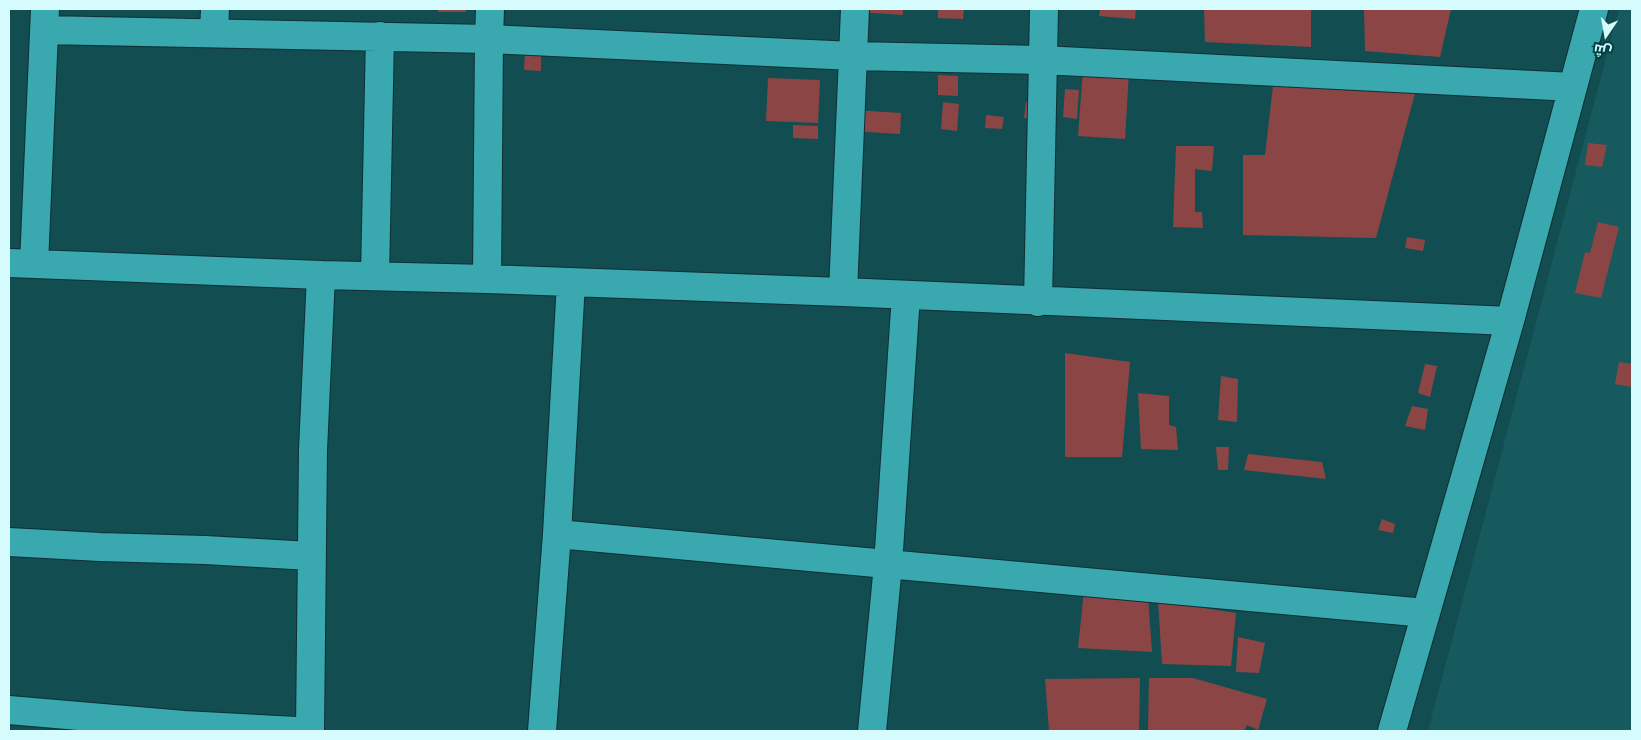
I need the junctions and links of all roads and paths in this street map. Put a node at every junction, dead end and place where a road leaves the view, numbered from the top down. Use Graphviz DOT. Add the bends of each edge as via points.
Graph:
graph roads {
  1 [pos="490,9"];
  2 [pos="855,9"];
  3 [pos="1044,9"];
  4 [pos="1594,9"];
  5 [pos="44,19"];
  6 [pos="214,21"];
  7 [pos="380,36"];
  8 [pos="489,39"];
  9 [pos="854,56"];
  10 [pos="1042,60"];
  11 [pos="1573,87"];
  12 [pos="21,263"];
  13 [pos="322,275"];
  14 [pos="375,276"];
  15 [pos="487,279"];
  16 [pos="571,282"];
  17 [pos="843,292"];
  18 [pos="906,295"];
  19 [pos="1038,302"];
  20 [pos="1510,321"];
  21 [pos="557,534"];
  22 [pos="9,542"];
  23 [pos="311,556"];
  24 [pos="888,565"];
  25 [pos="1426,613"];
  26 [pos="9,710"];
  27 [pos="55,722"];
  28 [pos="184,728"];
  29 [pos="296,731"];
  30 [pos="310,731"];
  31 [pos="542,731"];
  32 [pos="872,731"];
  33 [pos="1392,731"];
  1 -- 8 [label="street"];
  2 -- 9 [label="street"];
  3 -- 10 [label="street"];
  4 -- 11 [label="street"];
  5 -- 6 [label="street"];
  5 -- 12 [label="street"];
  6 -- 7 [label="street"];
  7 -- 8 [label="street"];
  7 -- 14 [label="street"];
  8 -- 9 [label="street"];
  8 -- 15 [label="street"];
  9 -- 10 [label="street"];
  9 -- 17 [label="street"];
  10 -- 11 [label="street"];
  10 -- 19 [label="street"];
  11 -- 20 [label="street"];
  12 -- 13 [label="street"];
  13 -- 14 [label="street"];
  13 -- 23 [label="street"];
  14 -- 15 [label="street"];
  15 -- 16 [label="street"];
  16 -- 17 [label="street"];
  16 -- 21 [label="street"];
  17 -- 18 [label="street"];
  18 -- 19 [label="street"];
  18 -- 24 [label="street"];
  19 -- 20 [label="street"];
  20 -- 25 [label="street"];
  21 -- 24 [label="street"];
  21 -- 31 [label="street"];
  22 -- 23 [label="street"];
  23 -- 30 [label="street"];
  24 -- 25 [label="street"];
  24 -- 32 [label="street"];
  25 -- 33 [label="street"];
  26 -- 27 [label="street"];
  27 -- 28 [label="street"];
  28 -- 29 [label="street"];
}
